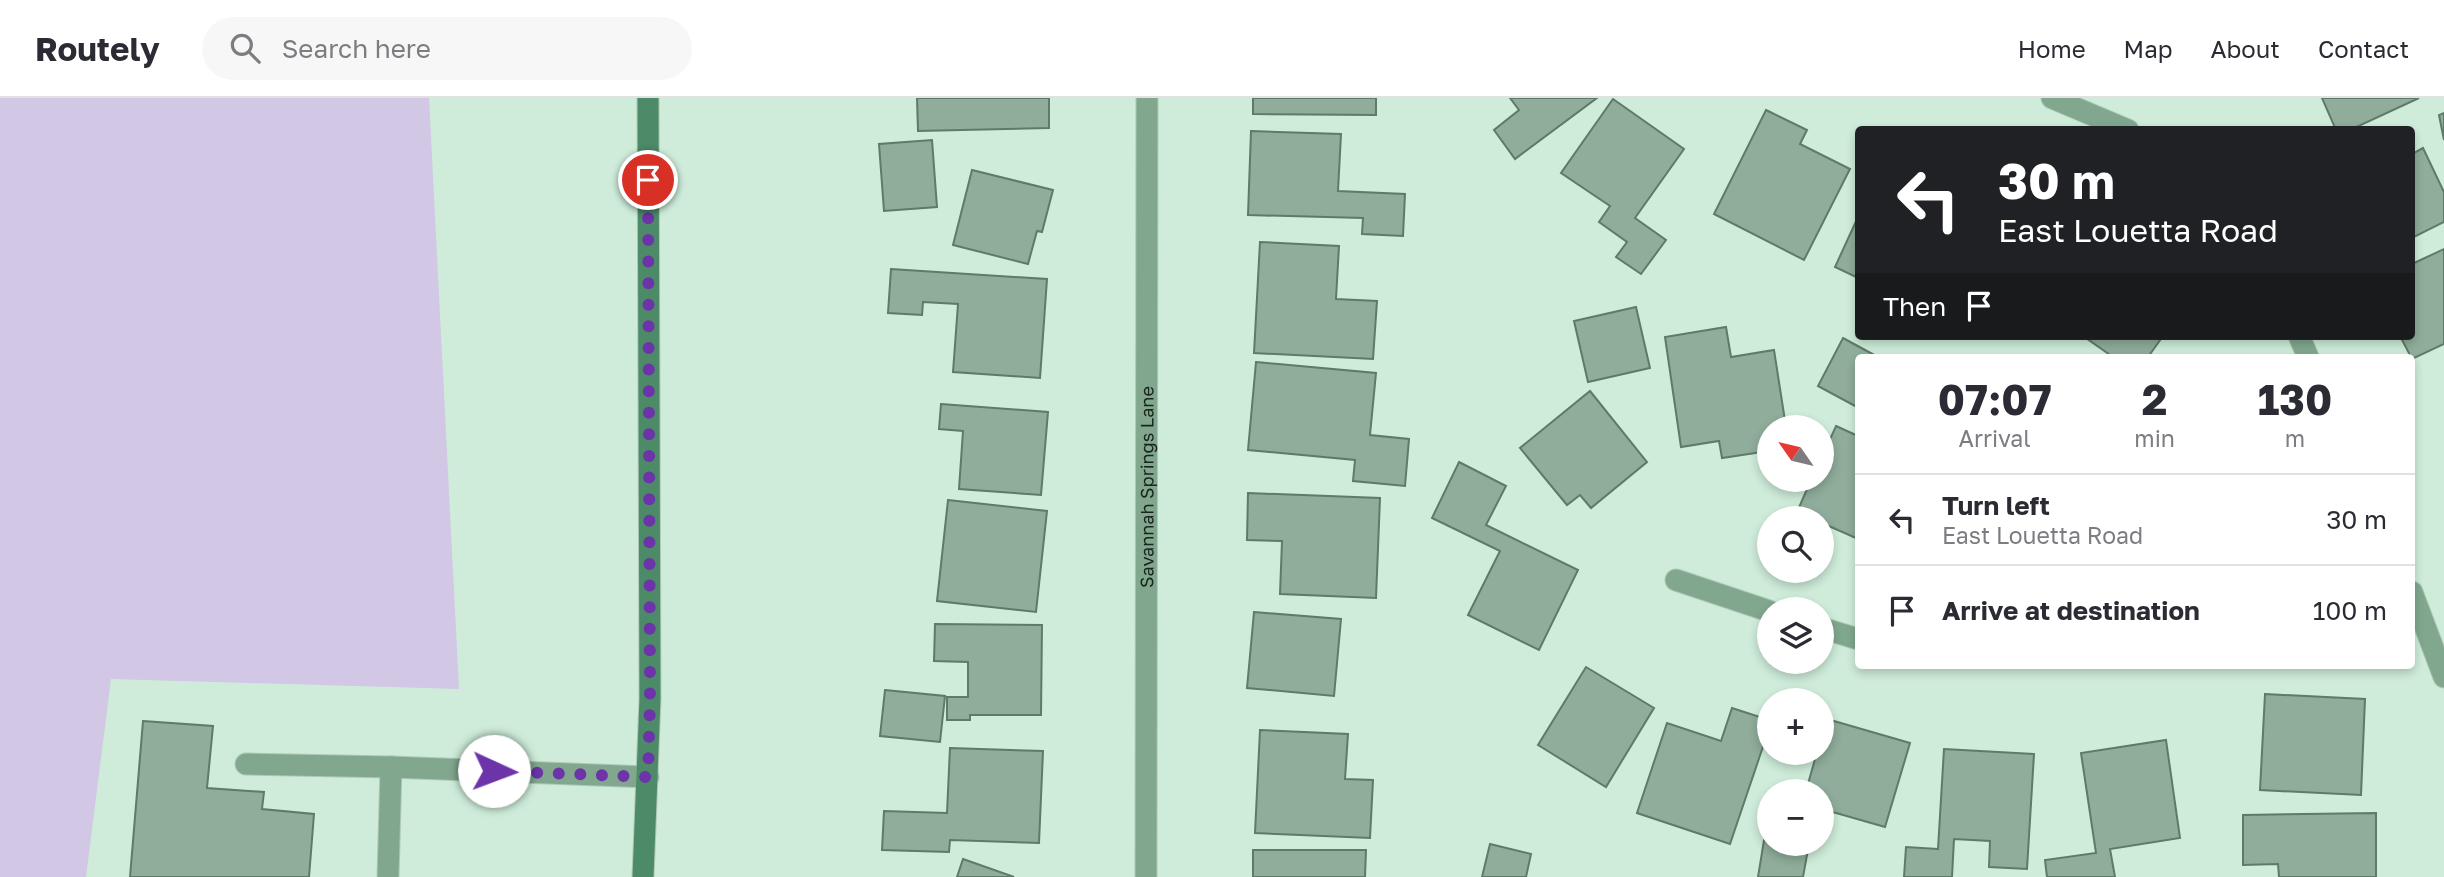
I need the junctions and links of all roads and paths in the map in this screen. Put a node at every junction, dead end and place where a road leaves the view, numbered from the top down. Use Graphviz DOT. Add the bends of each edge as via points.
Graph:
graph roads {
  1 [pos="648,98"];
  2 [pos="1147,98"];
  3 [pos="2052,98"];
  4 [pos="2118,126"];
  5 [pos="1676,580"];
  6 [pos="2415,600"];
  7 [pos="1757,607"];
  8 [pos="1834,632"];
  9 [pos="1855,638"];
  10 [pos="2444,677"];
  11 [pos="246,764"];
  12 [pos="391,767"];
  13 [pos="648,777"];
  14 [pos="388,877"];
  15 [pos="643,877"];
  16 [pos="1146,877"];
  1 -- 13 [label="main road"];
  2 -- 16 [label="street, Savannah Springs Lane"];
  3 -- 4 [label="street"];
  5 -- 7 [label="street"];
  6 -- 10 [label="street"];
  8 -- 9 [label="street"];
  11 -- 12 [label="street"];
  12 -- 13 [label="street"];
  12 -- 14 [label="street"];
  13 -- 15 [label="main road"];
}
